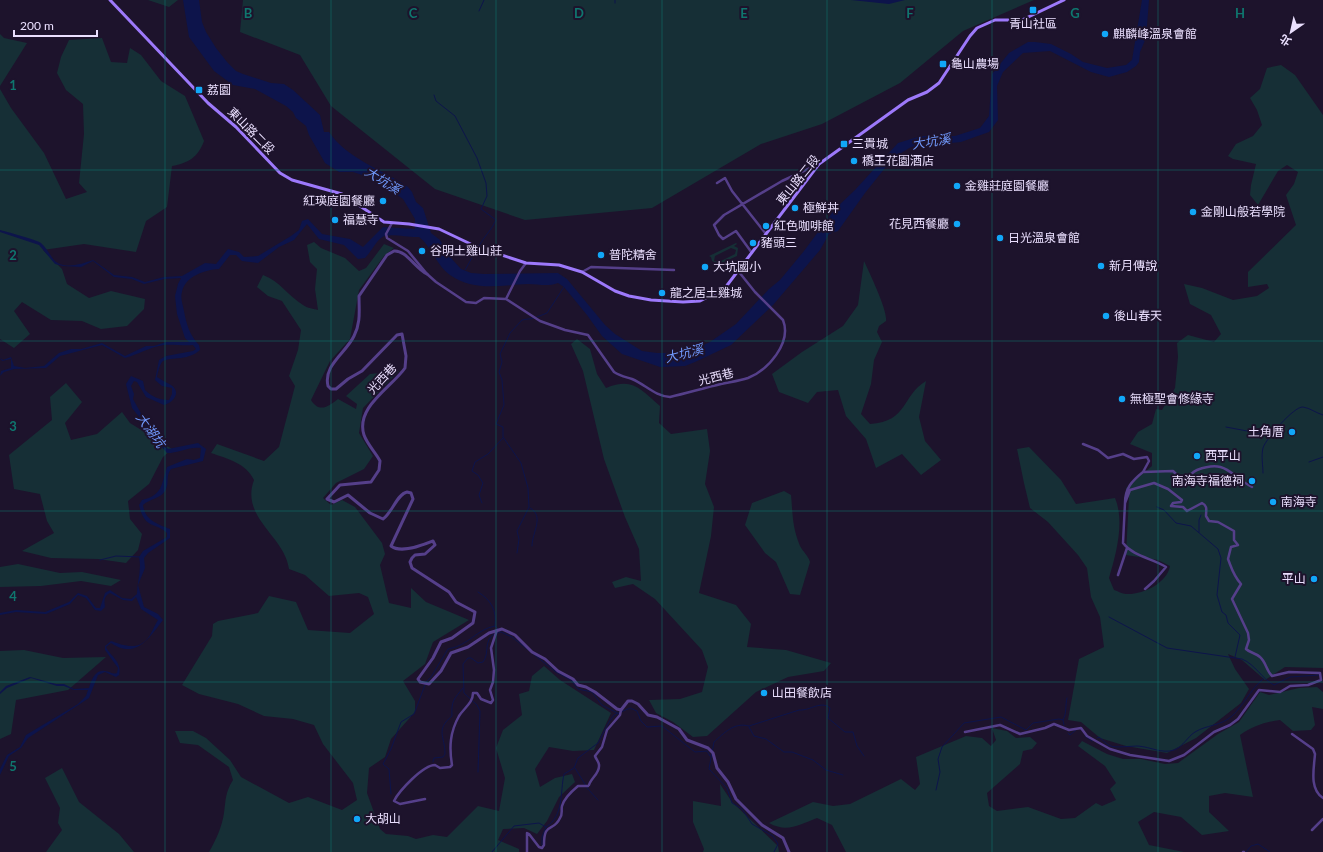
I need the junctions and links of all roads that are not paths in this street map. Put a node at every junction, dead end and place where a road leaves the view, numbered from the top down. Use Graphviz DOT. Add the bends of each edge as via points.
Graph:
graph roads {
  1 [pos="110,0"];
  2 [pos="1064,0"];
  3 [pos="819,164"];
  4 [pos="717,183"];
  5 [pos="742,205"];
  6 [pos="392,223"];
  7 [pos="766,234"];
  8 [pos="752,253"];
  9 [pos="526,263"];
  10 [pos="674,270"];
  11 [pos="582,272"];
  12 [pos="738,272"];
  13 [pos="427,274"];
  14 [pos="506,299"];
  15 [pos="1083,444"];
  16 [pos="1143,472"];
  17 [pos="1252,487"];
  18 [pos="1125,503"];
  19 [pos="1127,548"];
  20 [pos="1118,575"];
  21 [pos="1145,589"];
  22 [pos="497,629"];
  23 [pos="1322,681"];
  24 [pos="621,710"];
  25 [pos="965,732"];
  26 [pos="1292,734"];
  27 [pos="425,798"];
  28 [pos="1323,798"];
  29 [pos="1323,819"];
  30 [pos="1312,830"];
  31 [pos="527,852"];
  32 [pos="789,852"];
  1 -- 6 [label="main road, 東山路二段" via="200,95 236,127 284,177 342,194 374,217"];
  2 -- 3 [label="main road, 東山路二段" via="1022,20 995,20 977,28 939,83 927,92 908,100"];
  3 -- 5 [label="street" via="782,181"];
  3 -- 7 [label="main road, 東山路二段"];
  4 -- 5 [label="street" via="725,178"];
  5 -- 7 [label="street"];
  5 -- 8 [label="street" via="724,215 714,225 723,239 736,231"];
  6 -- 9 [label="main road, 東山路二段" via="439,229 477,247"];
  6 -- 13 [label="street, 光西巷" via="386,234 387,238 408,251"];
  7 -- 8 [label="main road, 東山路二段"];
  8 -- 12 [label="main road, 東山路二段"];
  9 -- 11 [label="main road, 東山路二段" via="559,265"];
  9 -- 14 [label="street"];
  10 -- 11 [label="street" via="591,267"];
  11 -- 12 [label="main road, 東山路二段" via="608,288 629,296 683,302 700,301 719,293"];
  12 -- 14 [label="street, 光西巷" via="786,326 785,336 777,353 763,369 747,378 670,397 656,394 634,380 614,372 588,336 540,321"];
  13 -- 14 [label="street, 光西巷" via="444,289 466,302 476,303 484,298"];
  13 -- 22 [label="street, 光西巷" via="415,267 404,253 394,251 387,255 359,296 361,310 355,334 350,344 334,361 327,376 328,386 336,389 362,371 397,335 402,334 406,356 405,368 371,404 363,425 364,437 380,461 379,470 371,482 340,486 328,499 334,502 348,495 370,513 383,519 404,493 411,493 413,499 391,546 397,549 423,545 433,540 435,545 430,550 412,558 412,568 449,592 456,602 475,612 473,623 452,638 440,642 433,658 420,674 420,682 429,684 441,671 451,653 468,647"];
  15 -- 16 [label="street" via="1098,450 1108,458 1123,454 1134,459 1147,457 1149,460"];
  16 -- 17 [label="street" via="1172,471 1180,478 1184,478 1196,471 1216,466 1230,470"];
  16 -- 18 [label="street" via="1126,490"];
  18 -- 19 [label="street" via="1123,543"];
  18 -- 23 [label="street" via="1130,490 1154,483 1181,499 1182,502 1173,503 1171,506 1183,507 1187,511 1200,503 1204,504 1209,521 1218,522 1234,531 1234,540 1238,545 1231,547 1228,559 1232,565 1232,573 1241,584 1239,591 1232,598 1248,633 1246,649 1262,659 1272,676 1289,672 1320,673"];
  19 -- 20 [label="street"];
  19 -- 21 [label="street" via="1166,567"];
  22 -- 24 [label="street" via="515,635 532,652 558,671"];
  22 -- 27 [label="street" via="491,648 494,670 490,690 493,700 491,703 481,700 477,693 474,693 473,700 459,717 452,733 449,743 452,765 440,768 435,765 427,767 398,793 394,801 400,804"];
  23 -- 25 [label="street" via="1290,686 1280,692 1259,690 1238,719 1214,732 1184,755 1169,761 1110,749 1087,736 1081,728 1069,730 1054,724 1024,734 1015,733 1000,724"];
  24 -- 31 [label="street" via="620,715 607,730 602,747 595,756 599,764 597,773 587,786 578,786 568,796 557,824 547,828 542,848 527,833"];
  24 -- 32 [label="street" via="628,701 632,701 648,715 679,729 687,740 708,748 713,753 717,768 728,782 736,800 762,825 783,838"];
  26 -- 28 [label="street" via="1313,749 1313,784 1319,796"];
  29 -- 30 [label="street"];
}
